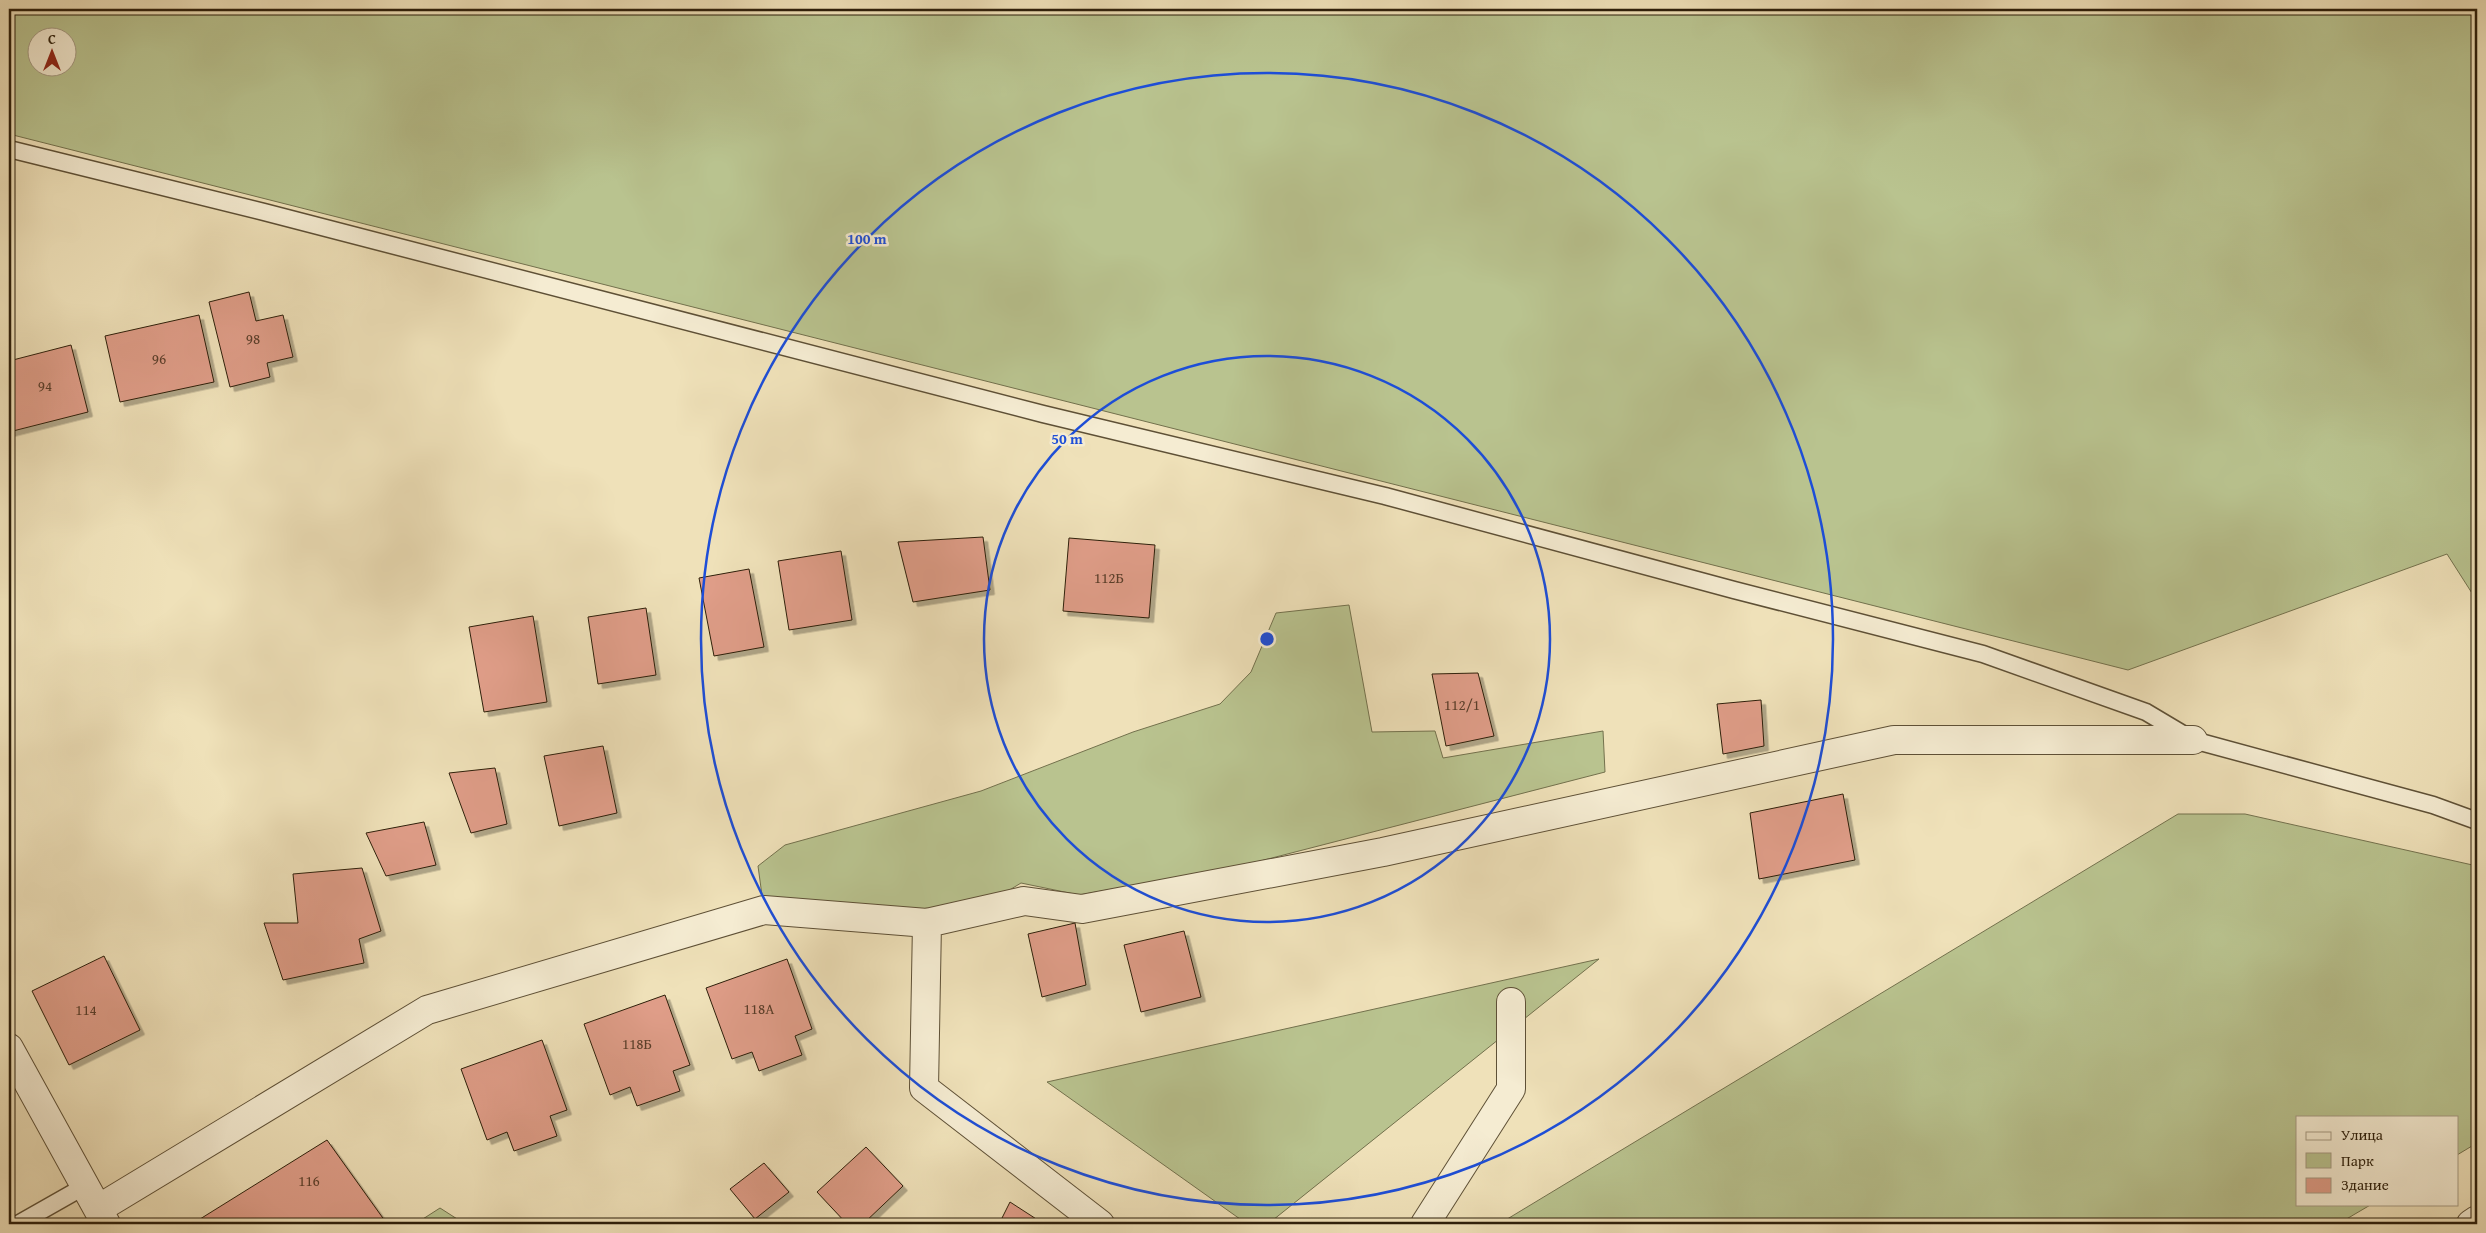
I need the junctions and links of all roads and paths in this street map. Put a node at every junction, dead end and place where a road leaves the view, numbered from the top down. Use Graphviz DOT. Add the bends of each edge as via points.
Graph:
graph roads {
  1 [pos="9,149"];
  2 [pos="2193,740"];
  3 [pos="2477,821"];
  4 [pos="926,923"];
  5 [pos="1511,1002"];
  6 [pos="9,1048"];
  7 [pos="96,1207"];
  8 [pos="2477,1220"];
  9 [pos="18,1224"];
  10 [pos="1100,1224"];
  11 [pos="1425,1224"];
  12 [pos="2471,1224"];
  1 -- 2 [label="lane" via="1043,414 1385,496 1983,654 2146,712"];
  2 -- 3 [label="lane" via="2433,805"];
  2 -- 4 [label="street" via="1894,740 1383,852 1082,909 1024,901"];
  4 -- 7 [label="street" via="764,910 428,1010"];
  4 -- 10 [label="street" via="924,1088"];
  5 -- 11 [label="street" via="1511,1088"];
  6 -- 7 [label="street"];
  7 -- 9 [label="lane"];
  8 -- 12 [label="street"];
}
